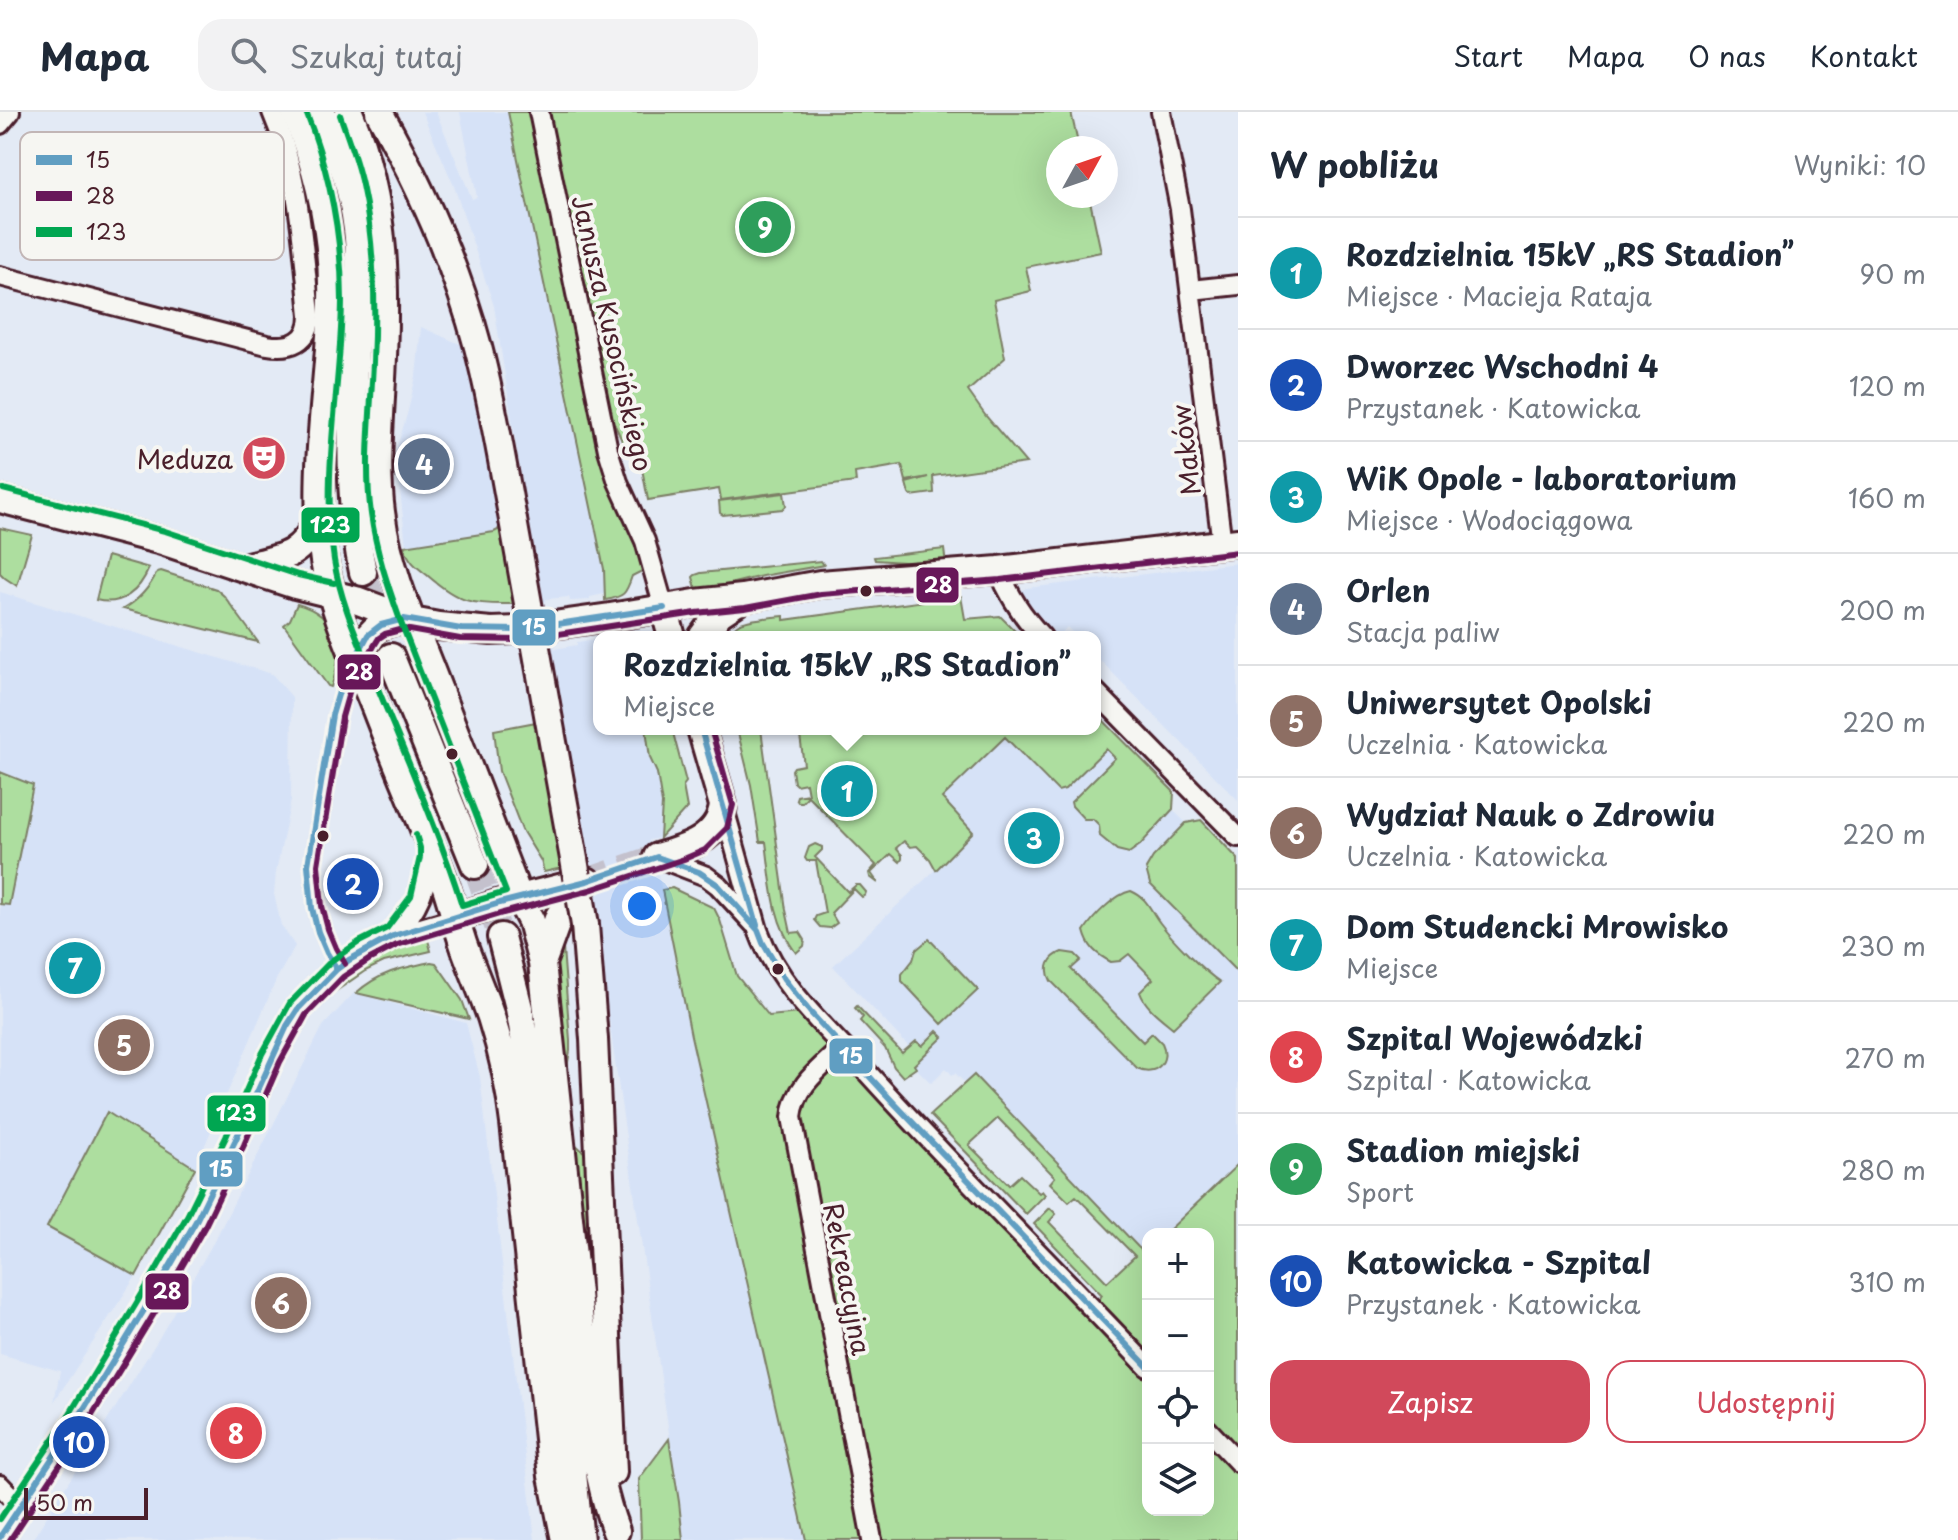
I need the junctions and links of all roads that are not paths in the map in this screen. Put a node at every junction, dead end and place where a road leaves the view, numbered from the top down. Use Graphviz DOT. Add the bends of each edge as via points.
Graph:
graph roads {
  1 [pos="10,112"];
  2 [pos="272,112"];
  3 [pos="295,112"];
  4 [pos="322,112"];
  5 [pos="349,112"];
  6 [pos="379,112"];
  7 [pos="539,112"];
  8 [pos="1161,112"];
  9 [pos="0,124"];
  10 [pos="279,132"];
  11 [pos="284,146"];
  12 [pos="0,276"];
  13 [pos="1238,285"];
  14 [pos="1191,290"];
  15 [pos="0,499"];
  16 [pos="319,520"];
  17 [pos="1230,543"];
  18 [pos="243,567"];
  19 [pos="999,570"];
  20 [pos="363,572"];
  21 [pos="332,593"];
  22 [pos="743,598"];
  23 [pos="664,608"];
  24 [pos="408,620"];
  25 [pos="670,631"];
  26 [pos="706,631"];
  27 [pos="1036,631"];
  28 [pos="391,657"];
  29 [pos="356,660"];
  30 [pos="1101,697"];
  31 [pos="703,735"];
  32 [pos="723,805"];
  33 [pos="1238,837"];
  34 [pos="430,846"];
  35 [pos="657,857"];
  36 [pos="475,865"];
  37 [pos="519,898"];
  38 [pos="455,918"];
  39 [pos="758,930"];
  40 [pos="393,936"];
  41 [pos="501,937"];
  42 [pos="542,963"];
  43 [pos="843,1047"];
  44 [pos="1142,1361"];
  45 [pos="1214,1436"];
  46 [pos="1238,1462"];
  47 [pos="0,1485"];
  48 [pos="21,1507"];
  49 [pos="616,1536"];
  50 [pos="0,1537"];
  51 [pos="565,1540"];
  52 [pos="580,1540"];
  53 [pos="872,1540"];
  1 -- 9 [label="street"];
  2 -- 10 [label="street"];
  3 -- 16 [label="main road" via="316,173 331,267"];
  4 -- 20 [label="main road" via="343,163 357,228 351,479"];
  5 -- 24 [label="main road" via="376,194 385,306 377,456 381,513"];
  6 -- 49 [label="main road, bridge" via="447,250 475,336 585,925"];
  7 -- 23 [label="street, Janusza Kusocińskiego" via="608,450 645,541"];
  8 -- 14 [label="street, Maków"];
  11 -- 12 [label="street" via="296,191 310,315 304,335 292,344 267,345"];
  13 -- 14 [label="street"];
  14 -- 17 [label="street, Maków"];
  15 -- 18 [label="main road"];
  16 -- 18 [label="main road" via="295,552"];
  16 -- 21 [label="main road"];
  17 -- 19 [label="main road"];
  18 -- 21 [label="main road"];
  19 -- 22 [label="main road" via="831,583"];
  19 -- 27 [label="street" via="1010,597"];
  21 -- 24 [label="main road"];
  21 -- 29 [label="main road"];
  22 -- 23 [label="main road"];
  22 -- 26 [label="main road" via="719,614"];
  23 -- 24 [label="main road" via="518,630 461,629"];
  23 -- 25 [label="main road"];
  24 -- 29 [label="main road" via="372,630"];
  24 -- 37 [label="main road"];
  28 -- 36 [label="main road"];
  29 -- 34 [label="main road"];
  30 -- 33 [label="street"];
  31 -- 32 [label="main road"];
  32 -- 35 [label="main road" via="719,822 704,838"];
  32 -- 39 [label="street"];
  34 -- 38 [label="main road"];
  34 -- 40 [label="street" via="420,900"];
  35 -- 39 [label="street" via="706,876"];
  37 -- 38 [label="main road"];
  37 -- 42 [label="main road"];
  37 -- 42 [label="main road" via="587,881 559,916"];
  38 -- 40 [label="street"];
  38 -- 51 [label="main road" via="491,1017 511,1096 552,1476"];
  39 -- 43 [label="street" via="784,979"];
  40 -- 48 [label="street" via="337,969 298,1009 196,1221"];
  41 -- 52 [label="main road" via="531,1076"];
  42 -- 49 [label="main road" via="591,1426"];
  43 -- 44 [label="street"];
  43 -- 53 [label="street, Rekreacyjna" via="799,1090 792,1117"];
  45 -- 46 [label="street"];
  47 -- 48 [label="street"];
  48 -- 50 [label="street"];
}
